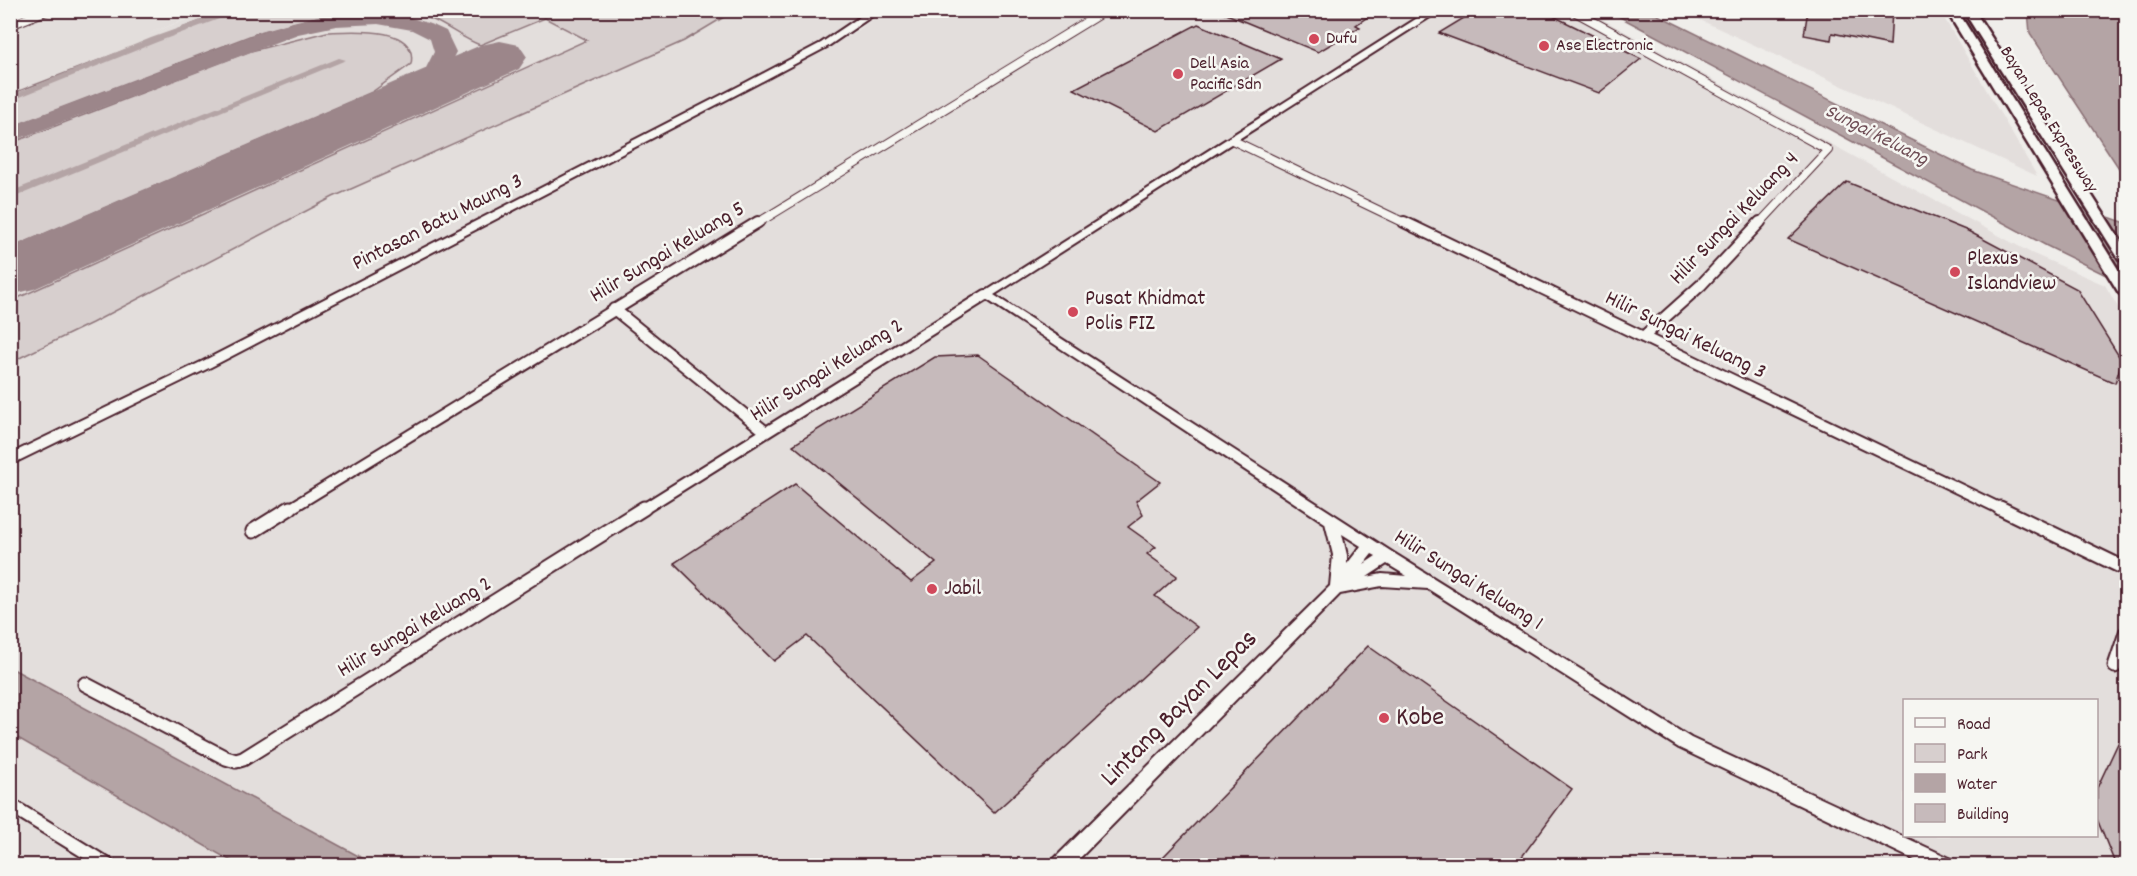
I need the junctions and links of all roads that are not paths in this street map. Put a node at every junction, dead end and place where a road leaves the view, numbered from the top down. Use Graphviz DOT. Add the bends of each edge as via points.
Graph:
graph roads {
  1 [pos="29,10"];
  2 [pos="48,10"];
  3 [pos="877,10"];
  4 [pos="1106,10"];
  5 [pos="1437,10"];
  6 [pos="1572,10"];
  7 [pos="1951,10"];
  8 [pos="1958,10"];
  9 [pos="1968,10"];
  10 [pos="1976,10"];
  11 [pos="10,18"];
  12 [pos="10,25"];
  13 [pos="1232,140"];
  14 [pos="2127,243"];
  15 [pos="2127,259"];
  16 [pos="2127,279"];
  17 [pos="2127,292"];
  18 [pos="986,295"];
  19 [pos="614,309"];
  20 [pos="1643,337"];
  21 [pos="766,432"];
  22 [pos="10,460"];
  23 [pos="1332,521"];
  24 [pos="253,531"];
  25 [pos="1370,545"];
  26 [pos="1387,556"];
  27 [pos="2124,568"];
  28 [pos="1432,585"];
  29 [pos="1336,590"];
  30 [pos="2127,633"];
  31 [pos="2115,666"];
  32 [pos="85,684"];
  33 [pos="10,805"];
  34 [pos="109,866"];
  35 [pos="1059,866"];
  36 [pos="1948,866"];
  1 -- 11 [label="highway"];
  2 -- 12 [label="street"];
  3 -- 22 [label="street, Pintasan Batu Maung 3" via="824,45 207,364"];
  4 -- 19 [label="street, Hilir Sungai Keluang 5"];
  5 -- 13 [label="street, Hilir Sungai Keluang 2"];
  6 -- 20 [label="street, Hilir Sungai Keluang 4" via="1828,150 1701,285"];
  7 -- 17 [label="highway"];
  8 -- 16 [label="highway, Bayan Lepas Expressway"];
  9 -- 15 [label="highway, Bayan Lepas Expressway"];
  10 -- 14 [label="highway"];
  13 -- 18 [label="street, Hilir Sungai Keluang 2"];
  13 -- 20 [label="street, Hilir Sungai Keluang 3"];
  18 -- 21 [label="street, Hilir Sungai Keluang 2"];
  18 -- 23 [label="street, Hilir Sungai Keluang 1"];
  19 -- 21 [label="street"];
  19 -- 24 [label="street, Hilir Sungai Keluang 5"];
  20 -- 27 [label="street, Hilir Sungai Keluang 3"];
  21 -- 32 [label="street, Hilir Sungai Keluang 2" via="236,761"];
  23 -- 25 [label="street, Hilir Sungai Keluang 1"];
  23 -- 29 [label="street" via="1340,555"];
  25 -- 26 [label="street, Hilir Sungai Keluang 1"];
  25 -- 29 [label="street, Lintang Bayan Lepas"];
  26 -- 28 [label="street, Hilir Sungai Keluang 1"];
  26 -- 29 [label="street, Lintang Bayan Lepas"];
  28 -- 29 [label="street" via="1382,580"];
  28 -- 36 [label="street, Hilir Sungai Keluang 1" via="1685,743"];
  29 -- 35 [label="street, Lintang Bayan Lepas"];
  30 -- 31 [label="street"];
  33 -- 34 [label="street"];
}
